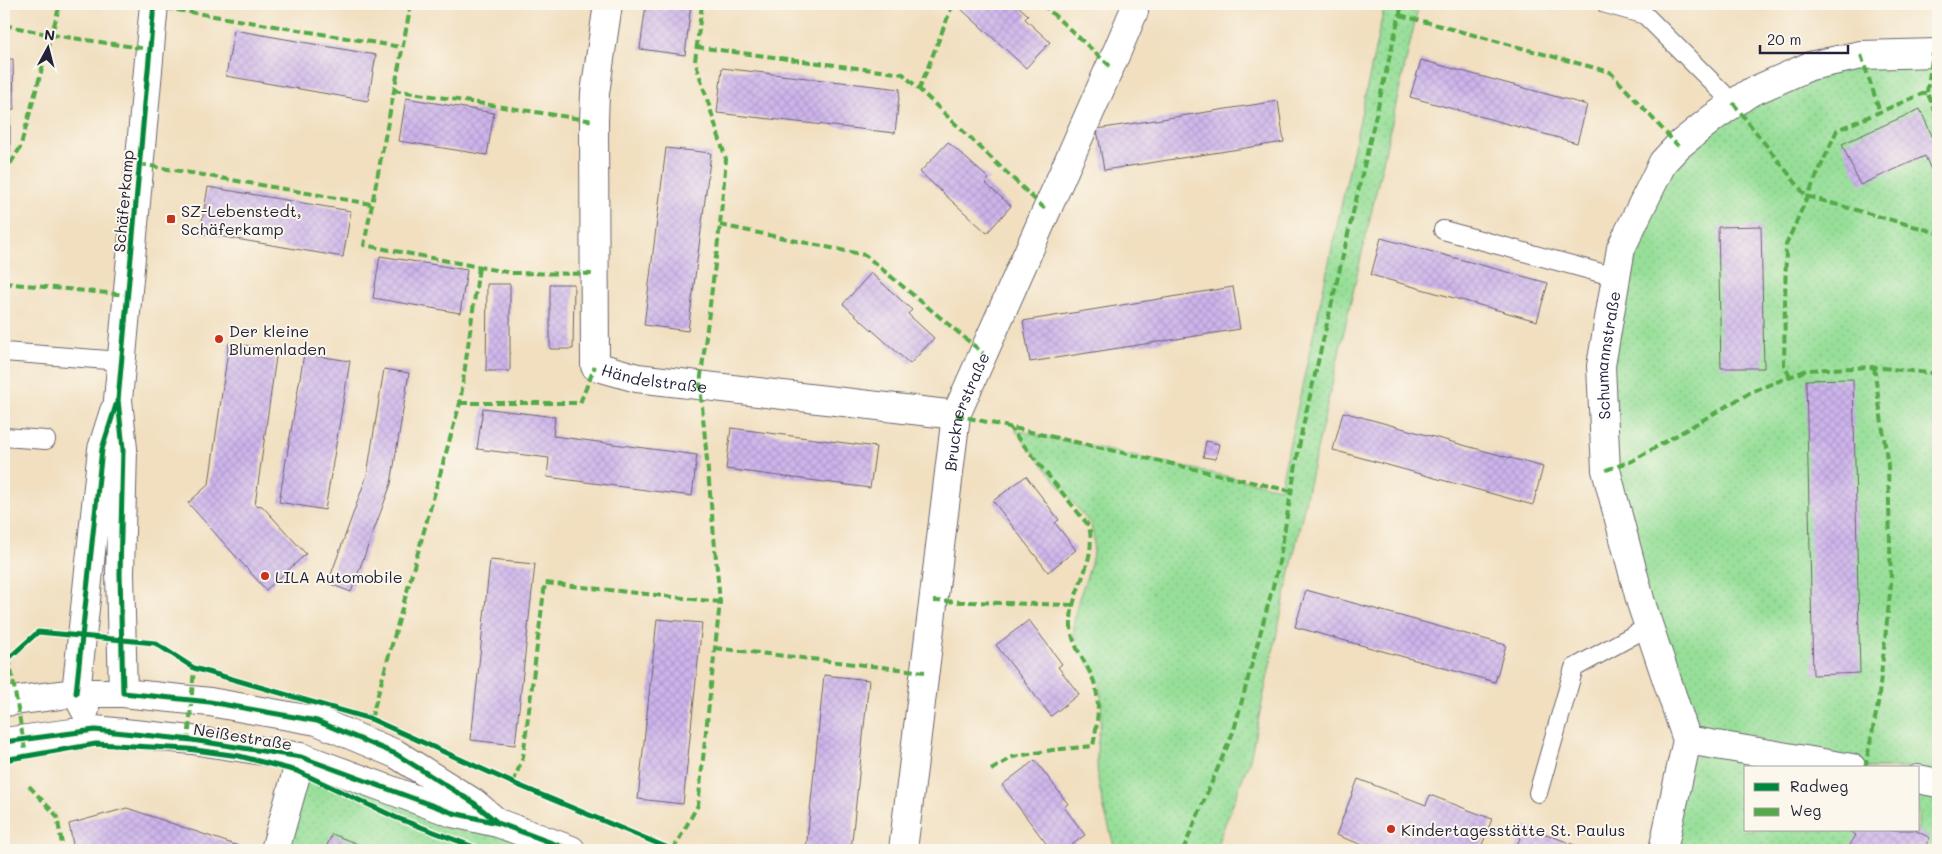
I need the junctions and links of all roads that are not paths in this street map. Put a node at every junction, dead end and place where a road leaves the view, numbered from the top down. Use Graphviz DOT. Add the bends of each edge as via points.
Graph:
graph roads {
  1 [pos="154,4"];
  2 [pos="608,4"];
  3 [pos="1134,4"];
  4 [pos="1606,4"];
  5 [pos="1938,53"];
  6 [pos="1733,104"];
  7 [pos="1443,230"];
  8 [pos="1616,277"];
  9 [pos="4,352"];
  10 [pos="121,361"];
  11 [pos="118,400"];
  12 [pos="956,415"];
  13 [pos="4,437"];
  14 [pos="46,440"];
  15 [pos="1648,627"];
  16 [pos="76,693"];
  17 [pos="123,693"];
  18 [pos="4,702"];
  19 [pos="95,730"];
  20 [pos="1687,740"];
  21 [pos="4,742"];
  22 [pos="299,764"];
  23 [pos="1840,766"];
  24 [pos="1920,779"];
  25 [pos="1938,783"];
  26 [pos="1538,793"];
  27 [pos="498,823"];
  28 [pos="275,850"];
  29 [pos="571,850"];
  30 [pos="903,850"];
  31 [pos="1663,850"];
  1 -- 10 [label="street, Schäferkamp"];
  2 -- 12 [label="street, Händelstraße" via="595,93 595,366 637,378"];
  3 -- 12 [label="street, Brucknerstraße" via="1134,11"];
  4 -- 6 [label="lane" via="1645,15"];
  5 -- 6 [label="street, Schumannstraße" via="1861,55 1810,66 1749,93"];
  6 -- 8 [label="street, Schumannstraße" via="1678,146 1663,162 1621,248"];
  7 -- 8 [label="lane"];
  8 -- 15 [label="street, Schumannstraße" via="1601,366 1606,470"];
  9 -- 10 [label="lane"];
  10 -- 11 [label="street, Schäferkamp"];
  11 -- 16 [label="street, Schäferkamp" via="102,449"];
  11 -- 17 [label="street, Schäferkamp" via="123,449 120,574"];
  12 -- 30 [label="street, Brucknerstraße"];
  13 -- 14 [label="lane"];
  15 -- 20 [label="street, Schumannstraße"];
  15 -- 26 [label="lane" via="1574,668"];
  16 -- 17 [label="street, Neißestraße"];
  16 -- 18 [label="street, Neißestraße"];
  16 -- 19 [label="street"];
  17 -- 19 [label="street"];
  17 -- 27 [label="street, Neißestraße" via="210,702 317,722 396,754 474,803"];
  19 -- 21 [label="street, Neißestraße"];
  19 -- 22 [label="street, Neißestraße" via="192,740"];
  20 -- 23 [label="street"];
  20 -- 31 [label="street"];
  22 -- 27 [label="street, Neißestraße" via="453,813"];
  22 -- 28 [label="street"];
  24 -- 25 [label="street"];
  27 -- 29 [label="street, Neißestraße"];
}
